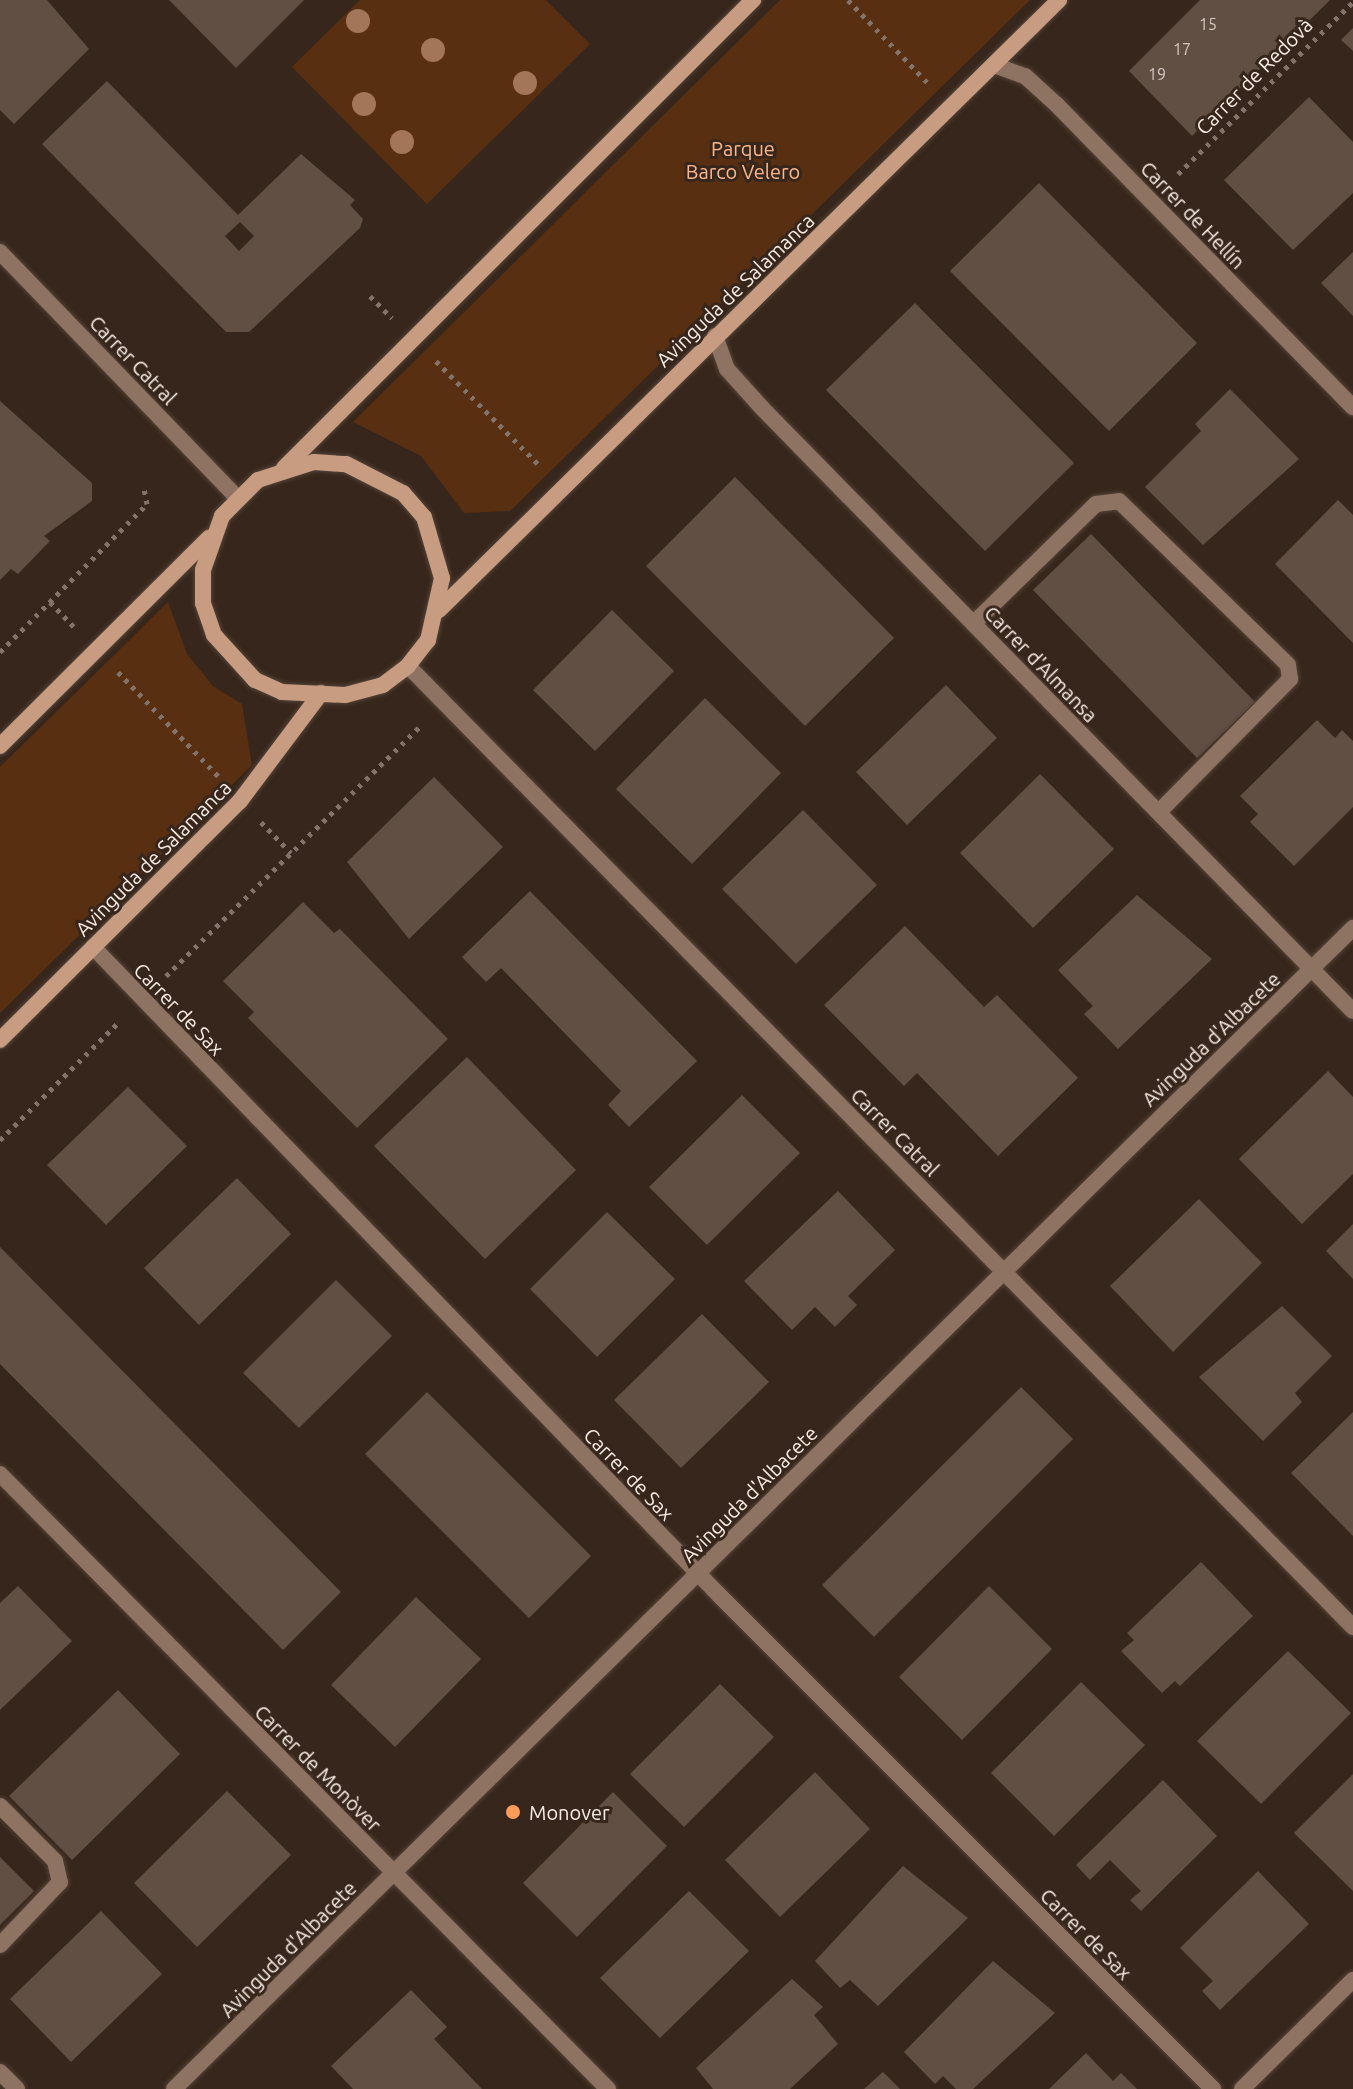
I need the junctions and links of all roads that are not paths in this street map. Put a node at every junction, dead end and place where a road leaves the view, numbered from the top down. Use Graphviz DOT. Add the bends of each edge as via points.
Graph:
graph roads {
  1 [pos="753,0"];
  2 [pos="1059,0"];
  3 [pos="994,65"];
  4 [pos="0,252"];
  5 [pos="715,336"];
  6 [pos="1353,407"];
  7 [pos="283,469"];
  8 [pos="237,497"];
  9 [pos="211,537"];
  10 [pos="439,610"];
  11 [pos="974,623"];
  12 [pos="408,666"];
  13 [pos="321,693"];
  14 [pos="0,746"];
  15 [pos="1159,812"];
  16 [pos="1353,928"];
  17 [pos="93,947"];
  18 [pos="1312,969"];
  19 [pos="1353,1011"];
  20 [pos="0,1040"];
  21 [pos="1004,1271"];
  22 [pos="0,1474"];
  23 [pos="698,1573"];
  24 [pos="1353,1627"];
  25 [pos="0,1806"];
  26 [pos="393,1873"];
  27 [pos="0,1945"];
  28 [pos="1353,1980"];
  29 [pos="0,2072"];
  30 [pos="17,2089"];
  31 [pos="174,2089"];
  32 [pos="608,2089"];
  33 [pos="1213,2089"];
  34 [pos="1242,2089"];
  1 -- 7 [label="street"];
  2 -- 3 [label="street, Avinguda de Salamanca"];
  3 -- 5 [label="street, Avinguda de Salamanca"];
  3 -- 6 [label="street, Carrer de Hellín" via="1025,76 1057,105"];
  4 -- 8 [label="street, Carrer Catral"];
  5 -- 10 [label="street, Avinguda de Salamanca"];
  5 -- 11 [label="street, Carrer d'Almansa" via="736,379"];
  7 -- 8 [label="street"];
  7 -- 10 [label="street" via="346,464 403,493 437,547"];
  8 -- 9 [label="street"];
  9 -- 13 [label="street" via="203,603 226,653 282,692"];
  9 -- 14 [label="street"];
  10 -- 12 [label="street"];
  11 -- 15 [label="street, Carrer d'Almansa"];
  11 -- 15 [label="street" via="1096,504 1119,501 1288,665 1290,679"];
  12 -- 13 [label="street" via="367,691"];
  12 -- 21 [label="street, Carrer Catral"];
  13 -- 17 [label="street, Avinguda de Salamanca" via="240,801"];
  15 -- 18 [label="street, Carrer d'Almansa"];
  16 -- 18 [label="street, Avinguda d'Albacete"];
  17 -- 20 [label="street, Avinguda de Salamanca"];
  17 -- 23 [label="street, Carrer de Sax"];
  18 -- 19 [label="street, Carrer d'Almansa"];
  18 -- 21 [label="street, Avinguda d'Albacete"];
  21 -- 23 [label="street, Avinguda d'Albacete"];
  21 -- 24 [label="street, Carrer Catral"];
  22 -- 26 [label="street, Carrer de Monòver"];
  23 -- 26 [label="street, Avinguda d'Albacete"];
  23 -- 33 [label="street, Carrer de Sax"];
  25 -- 27 [label="street" via="55,1861 60,1882"];
  26 -- 31 [label="street, Avinguda d'Albacete"];
  26 -- 32 [label="street, Carrer de Monòver"];
  28 -- 34 [label="street"];
  29 -- 30 [label="street"];
}
